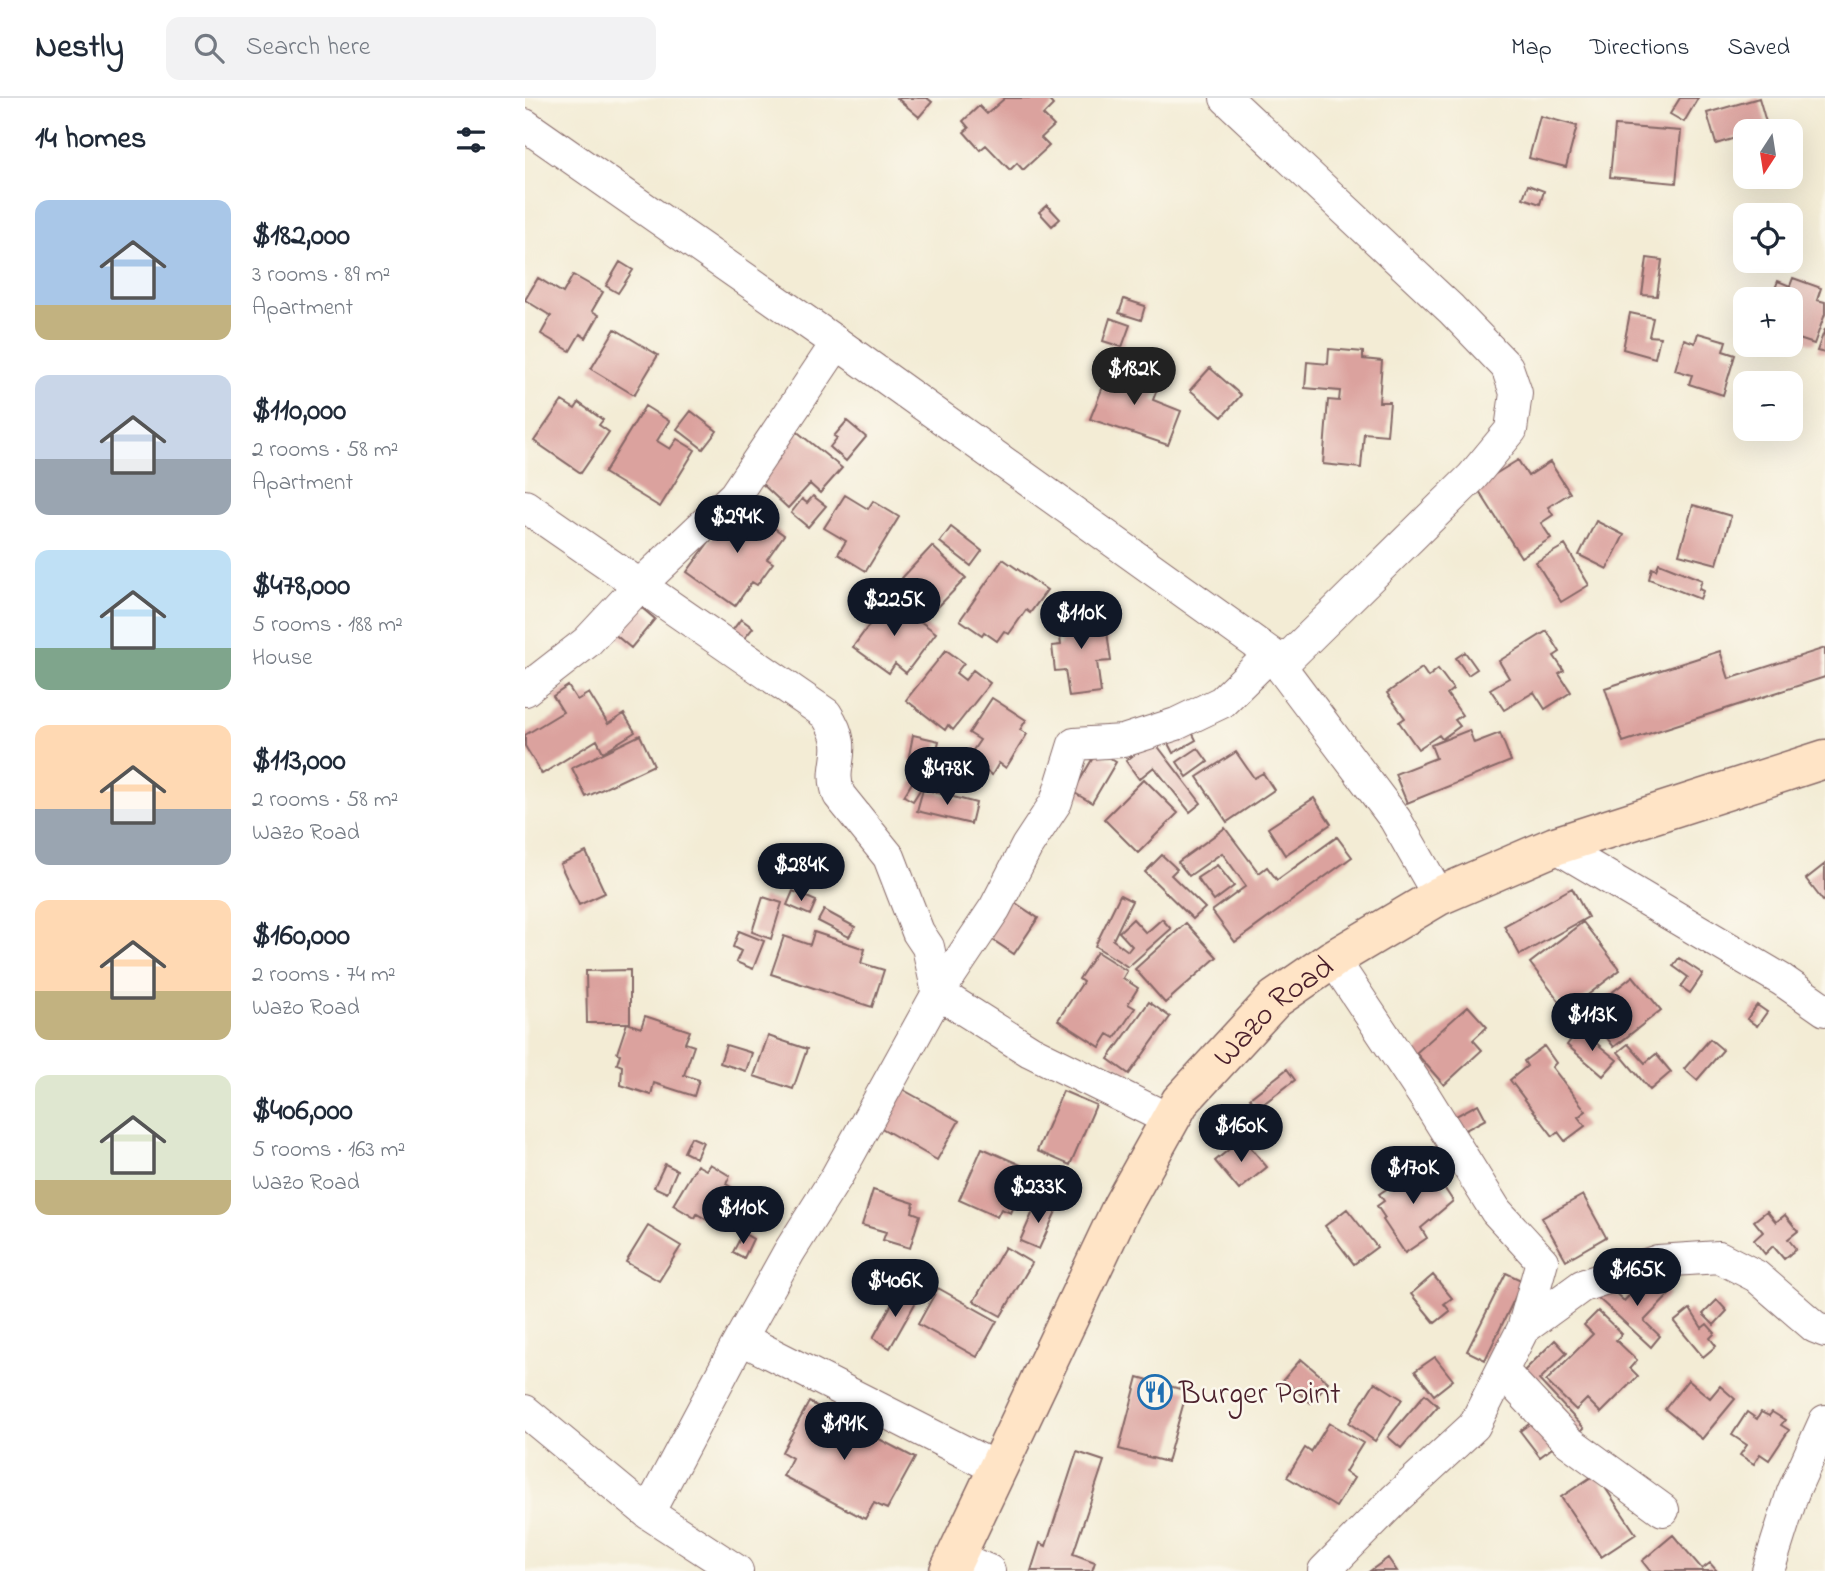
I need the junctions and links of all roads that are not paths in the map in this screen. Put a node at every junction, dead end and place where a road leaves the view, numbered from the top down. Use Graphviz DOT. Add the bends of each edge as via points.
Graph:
graph roads {
  1 [pos="1226,98"];
  2 [pos="525,125"];
  3 [pos="837,342"];
  4 [pos="525,506"];
  5 [pos="641,584"];
  6 [pos="1276,660"];
  7 [pos="525,690"];
  8 [pos="1825,760"];
  9 [pos="1555,846"];
  10 [pos="1439,895"];
  11 [pos="1333,959"];
  12 [pos="938,993"];
  13 [pos="1825,1010"];
  14 [pos="1170,1120"];
  15 [pos="1523,1329"];
  16 [pos="1825,1331"];
  17 [pos="742,1339"];
  18 [pos="1503,1372"];
  19 [pos="525,1411"];
  20 [pos="1825,1421"];
  21 [pos="998,1469"];
  22 [pos="1663,1510"];
  23 [pos="648,1513"];
  24 [pos="964,1566"];
  25 [pos="737,1571"];
  26 [pos="1324,1571"];
  27 [pos="1768,1571"];
  1 -- 6 [label="street" via="1451,309 1507,367 1516,393 1511,430 1472,477"];
  2 -- 3 [label="street"];
  3 -- 5 [label="street" via="735,495"];
  3 -- 6 [label="street"];
  4 -- 5 [label="street"];
  5 -- 7 [label="street" via="587,642"];
  5 -- 12 [label="street" via="826,714 838,732 835,784 839,795 890,857 928,947"];
  6 -- 10 [label="street" via="1395,819"];
  6 -- 12 [label="street" via="1222,702 1176,724 1123,741 1075,744 1056,802 995,908"];
  8 -- 9 [label="main road, Wazo Road"];
  9 -- 10 [label="main road, Wazo Road"];
  9 -- 13 [label="street"];
  10 -- 11 [label="main road, Wazo Road"];
  11 -- 14 [label="main road, Wazo Road" via="1275,999 1180,1102"];
  11 -- 15 [label="street" via="1496,1211 1542,1261"];
  12 -- 14 [label="street" via="1030,1051"];
  12 -- 17 [label="street"];
  14 -- 21 [label="main road, Wazo Road" via="1122,1206"];
  15 -- 16 [label="street" via="1582,1286 1658,1261 1719,1257 1756,1276"];
  15 -- 18 [label="street"];
  17 -- 21 [label="street"];
  17 -- 23 [label="street"];
  18 -- 22 [label="street" via="1568,1441"];
  18 -- 26 [label="street" via="1474,1426"];
  19 -- 23 [label="street"];
  20 -- 27 [label="street" via="1793,1492"];
  21 -- 24 [label="main road, Wazo Road"];
  23 -- 25 [label="street"];
}
